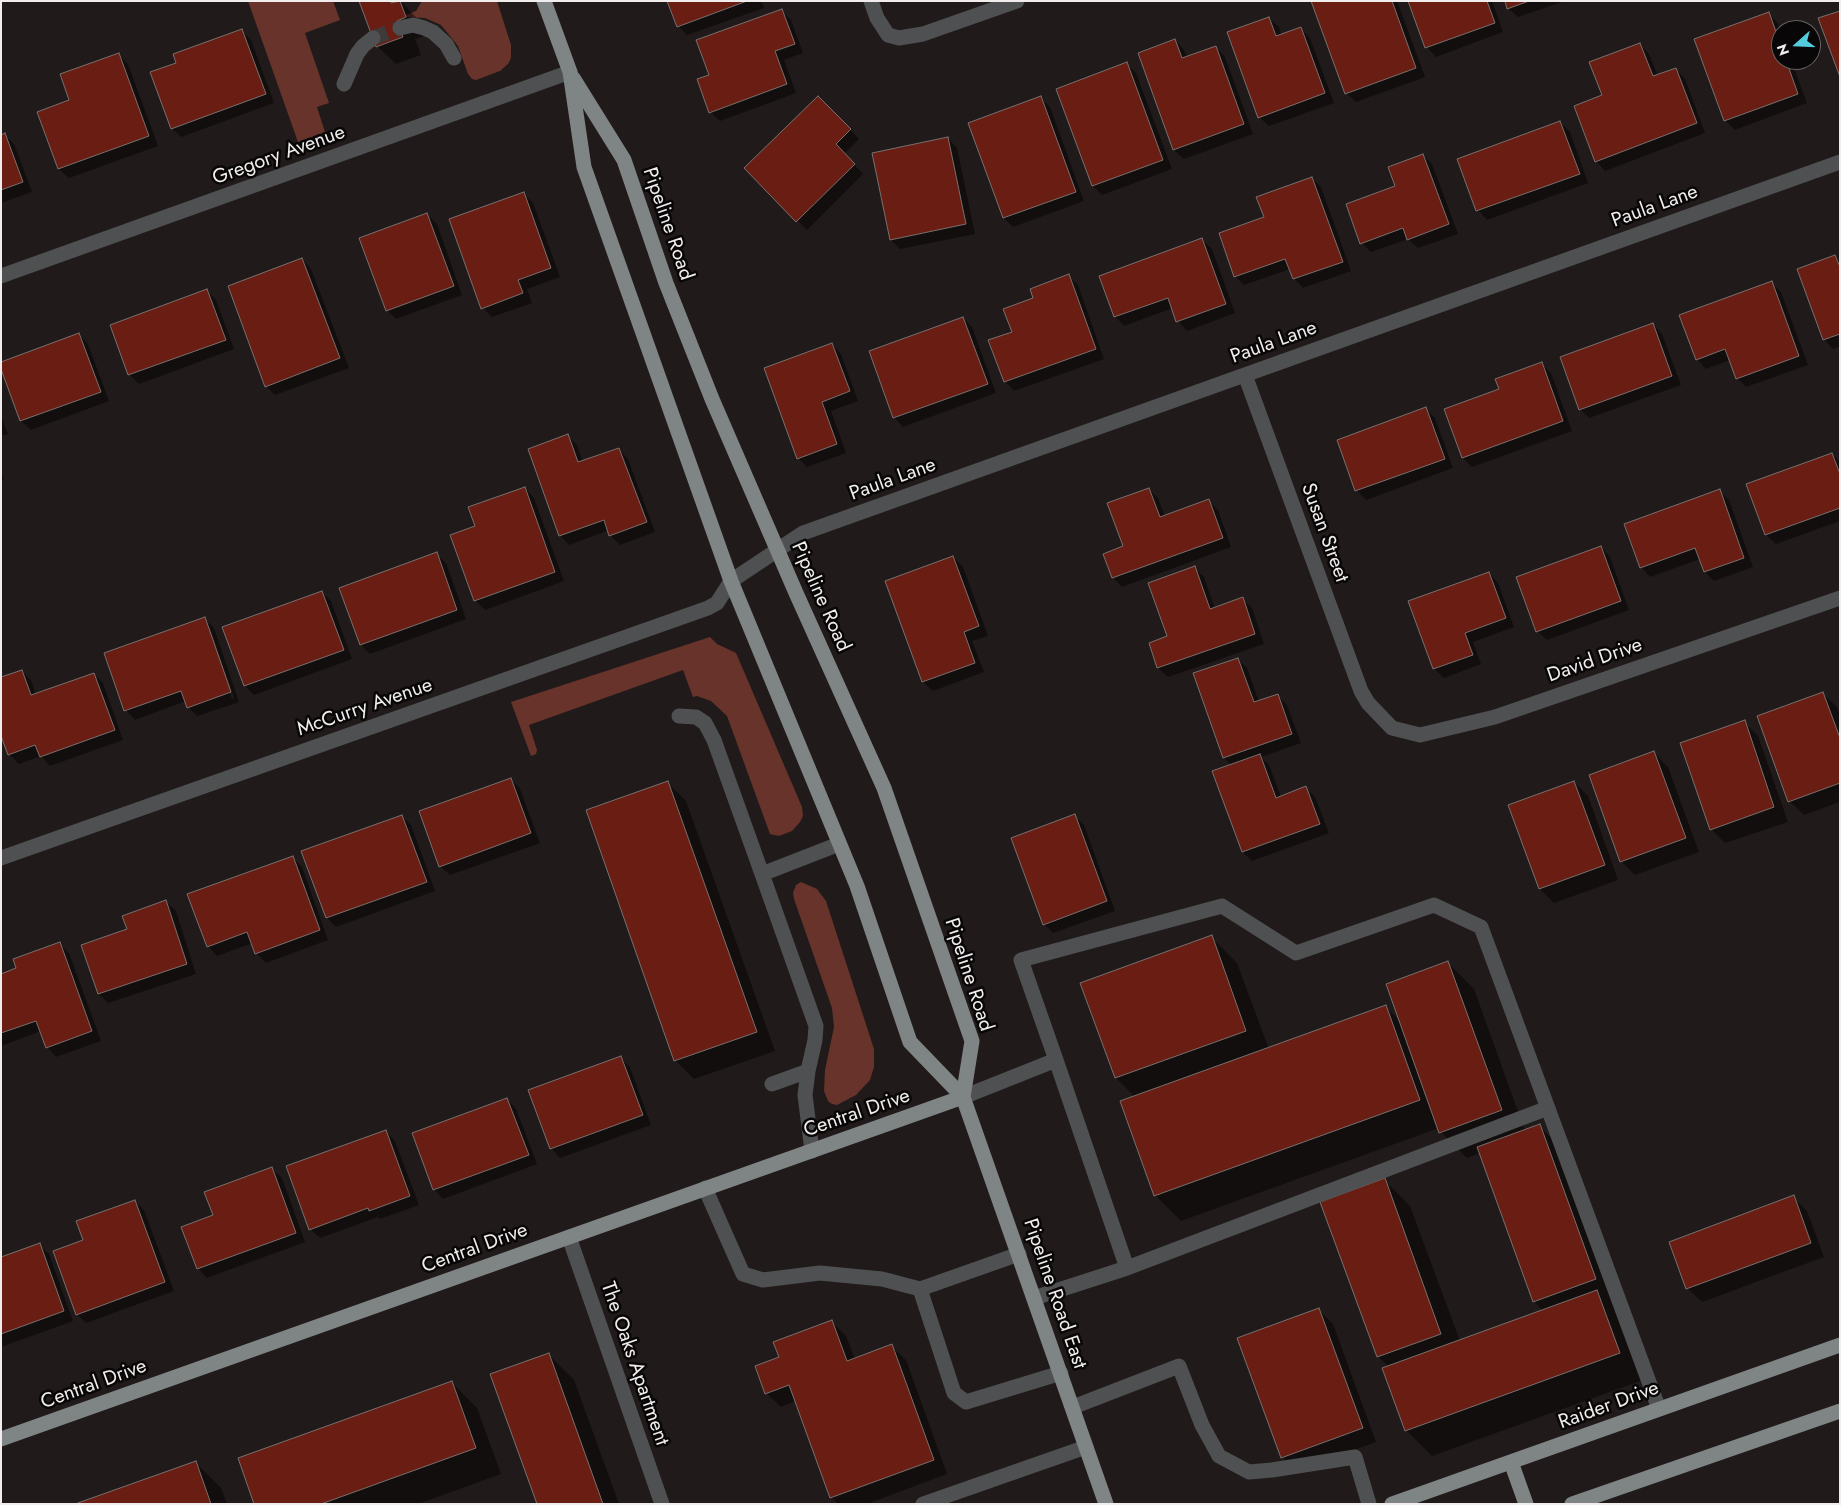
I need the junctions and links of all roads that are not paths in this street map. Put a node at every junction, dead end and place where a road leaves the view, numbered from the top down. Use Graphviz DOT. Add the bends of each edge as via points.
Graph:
graph roads {
  1 [pos="544,1"];
  2 [pos="871,1"];
  3 [pos="1017,1"];
  4 [pos="400,28"];
  5 [pos="373,38"];
  6 [pos="454,58"];
  7 [pos="570,72"];
  8 [pos="344,84"];
  9 [pos="1840,162"];
  10 [pos="1,276"];
  11 [pos="1245,375"];
  12 [pos="777,550"];
  13 [pos="731,581"];
  14 [pos="1840,598"];
  15 [pos="1368,703"];
  16 [pos="679,716"];
  17 [pos="839,844"];
  18 [pos="1,858"];
  19 [pos="762,874"];
  20 [pos="1056,1060"];
  21 [pos="808,1072"];
  22 [pos="772,1084"];
  23 [pos="963,1097"];
  24 [pos="1548,1108"];
  25 [pos="812,1151"];
  26 [pos="705,1188"];
  27 [pos="569,1237"];
  28 [pos="1019,1254"];
  29 [pos="1127,1268"];
  30 [pos="920,1289"];
  31 [pos="1034,1298"];
  32 [pos="1840,1345"];
  33 [pos="1061,1373"];
  34 [pos="1073,1407"];
  35 [pos="1659,1409"];
  36 [pos="1840,1411"];
  37 [pos="1,1439"];
  38 [pos="1086,1447"];
  39 [pos="1511,1462"];
  40 [pos="662,1504"];
  41 [pos="923,1504"];
  42 [pos="1106,1504"];
  43 [pos="1369,1504"];
  44 [pos="1392,1504"];
  45 [pos="1526,1504"];
  46 [pos="1572,1504"];
  1 -- 7 [label="main road, Pipeline Road"];
  2 -- 3 [label="street" via="888,35 899,38 923,34"];
  4 -- 6 [label="street" via="413,25 434,32"];
  5 -- 8 [label="street" via="357,54"];
  7 -- 10 [label="street, Gregory Avenue"];
  7 -- 12 [label="main road, Pipeline Road" via="624,160 666,283"];
  7 -- 13 [label="main road, Pipeline Road" via="584,167"];
  9 -- 11 [label="street, Paula Lane"];
  11 -- 12 [label="street, Paula Lane" via="803,533"];
  11 -- 15 [label="street, Susan Street"];
  12 -- 13 [label="street, Paula Lane"];
  12 -- 23 [label="main road, Pipeline Road" via="884,788 972,1041"];
  13 -- 17 [label="main road, Pipeline Road"];
  13 -- 18 [label="street, McCurry Avenue" via="717,603 708,608"];
  14 -- 15 [label="street, David Drive" via="1495,717 1420,735 1392,728"];
  16 -- 19 [label="street" via="696,717 705,723 714,740"];
  17 -- 19 [label="street"];
  17 -- 23 [label="main road, Pipeline Road" via="857,886 910,1042"];
  19 -- 21 [label="street" via="816,1026"];
  20 -- 23 [label="street"];
  20 -- 24 [label="street" via="1021,960 1222,906 1296,954 1434,905 1481,927"];
  20 -- 29 [label="street"];
  21 -- 22 [label="street"];
  21 -- 25 [label="street" via="805,1107"];
  23 -- 25 [label="main road, Central Drive"];
  23 -- 28 [label="main road, Pipeline Road East"];
  24 -- 29 [label="street"];
  24 -- 35 [label="street"];
  25 -- 26 [label="main road, Central Drive"];
  26 -- 27 [label="main road, Central Drive"];
  26 -- 30 [label="street" via="743,1274 763,1280 820,1273 882,1279"];
  27 -- 37 [label="main road, Central Drive"];
  27 -- 40 [label="street, The Oaks Apartment"];
  28 -- 30 [label="street"];
  28 -- 31 [label="main road, Pipeline Road East"];
  29 -- 31 [label="street"];
  30 -- 33 [label="street" via="954,1393 966,1402"];
  31 -- 33 [label="main road, Pipeline Road East"];
  32 -- 35 [label="main road, Raider Drive"];
  33 -- 34 [label="main road, Pipeline Road East"];
  34 -- 38 [label="main road, Pipeline Road East"];
  34 -- 43 [label="street" via="1179,1366 1202,1424 1220,1456 1249,1472 1355,1457"];
  35 -- 39 [label="main road, Raider Drive"];
  36 -- 46 [label="main road"];
  38 -- 41 [label="street"];
  38 -- 42 [label="main road, Pipeline Road East"];
  39 -- 44 [label="main road, Raider Drive"];
  39 -- 45 [label="main road"];
}
